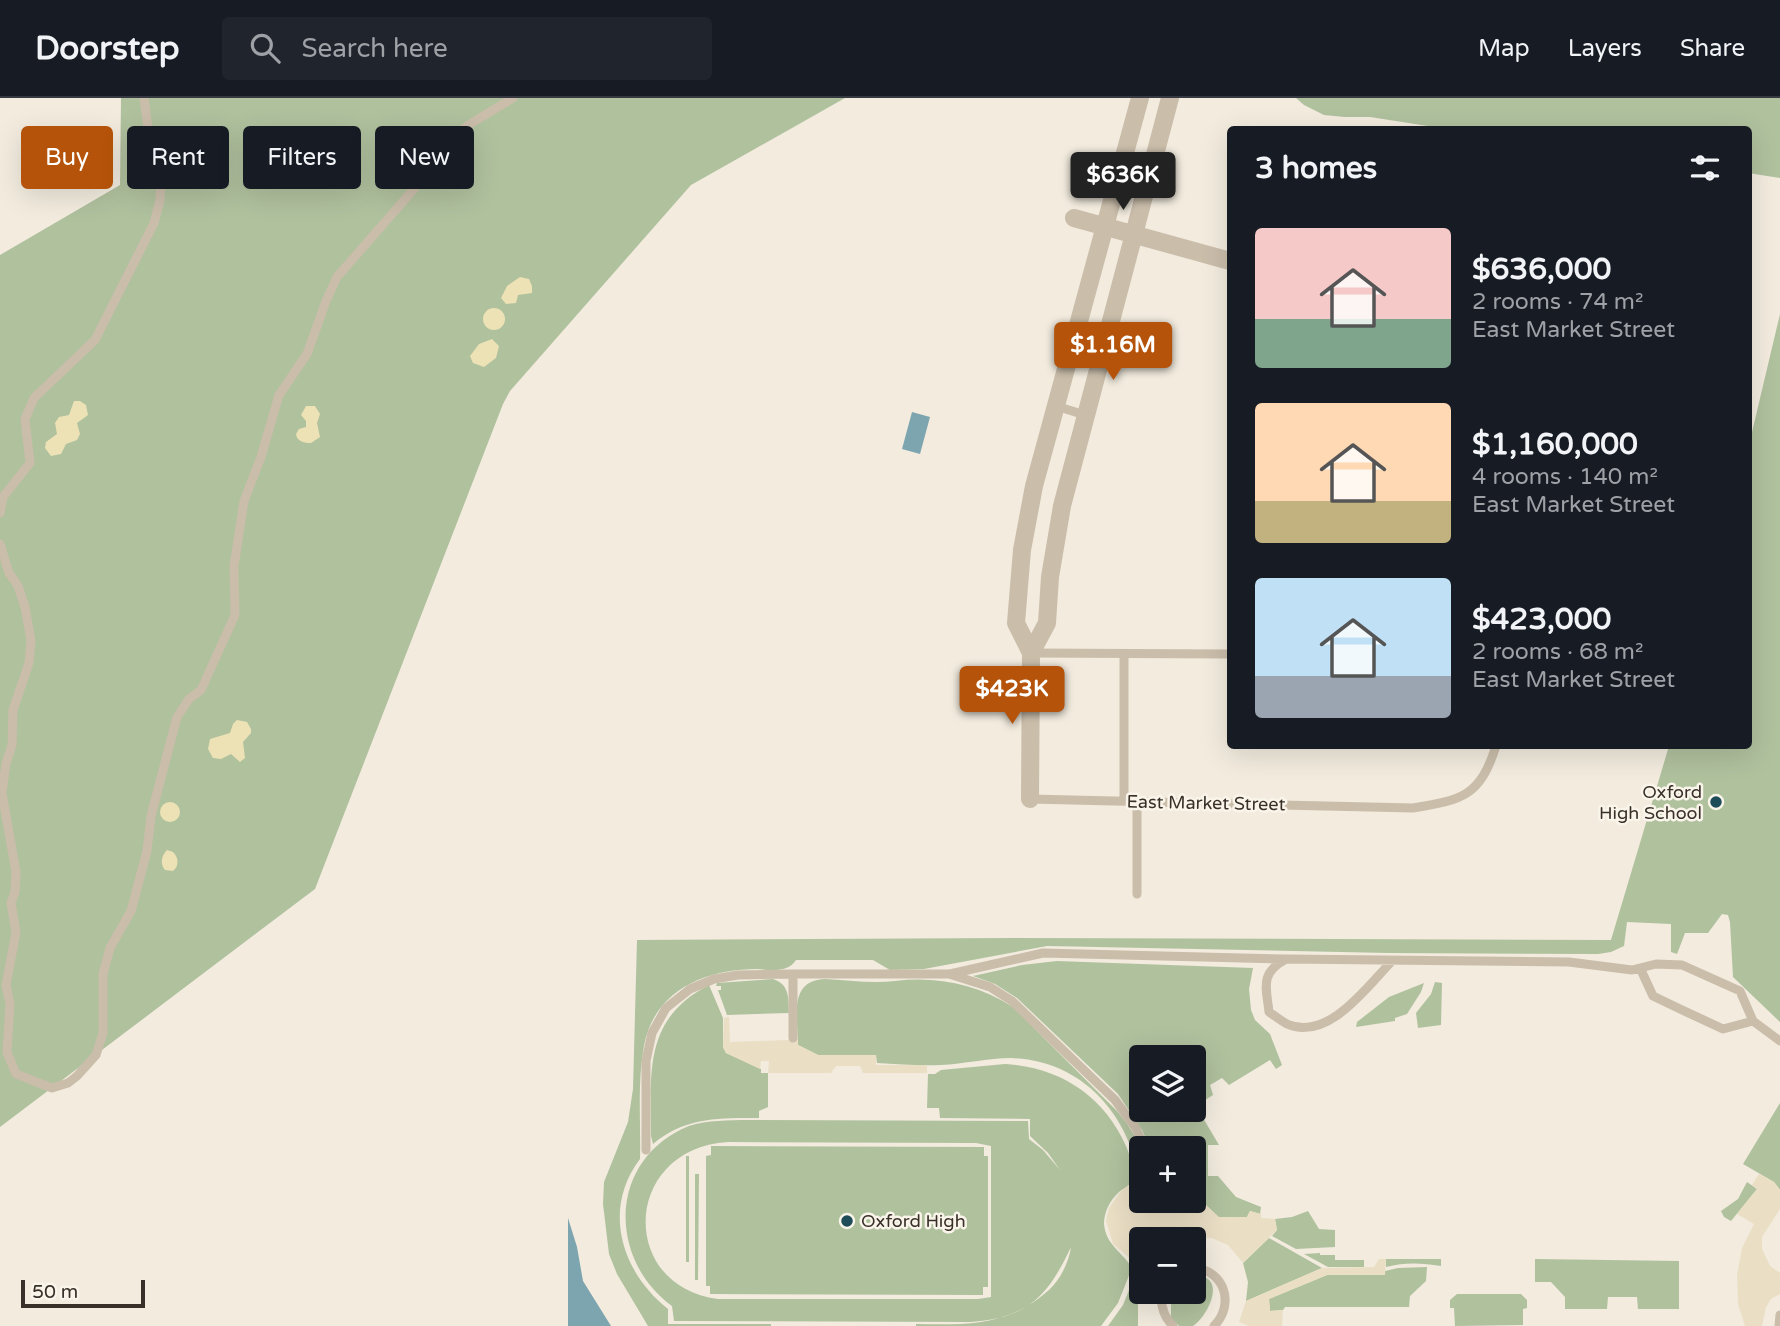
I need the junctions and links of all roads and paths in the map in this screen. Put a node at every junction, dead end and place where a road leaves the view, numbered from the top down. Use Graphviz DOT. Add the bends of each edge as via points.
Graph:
graph roads {
  1 [pos="144,98"];
  2 [pos="513,98"];
  3 [pos="1140,98"];
  4 [pos="1170,98"];
  5 [pos="1074,218"];
  6 [pos="1105,227"];
  7 [pos="1133,234"];
  8 [pos="1227,260"];
  9 [pos="1056,406"];
  10 [pos="1085,415"];
  11 [pos="0,513"];
  12 [pos="0,544"];
  13 [pos="1031,653"];
  14 [pos="1124,654"];
  15 [pos="1227,654"];
  16 [pos="1495,749"];
  17 [pos="1030,799"];
  18 [pos="1124,801"];
  19 [pos="1137,802"];
  20 [pos="1137,894"];
  21 [pos="1286,959"];
  22 [pos="1392,961"];
  23 [pos="1640,968"];
  24 [pos="793,974"];
  25 [pos="949,974"];
  26 [pos="1753,1021"];
  27 [pos="793,1038"];
  28 [pos="1780,1041"];
  29 [pos="1139,1136"];
  30 [pos="646,1150"];
  31 [pos="1206,1271"];
  32 [pos="1163,1304"];
  33 [pos="1780,1315"];
  34 [pos="1173,1326"];
  35 [pos="1214,1326"];
  36 [pos="1779,1326"];
  1 -- 11 [label="lane" via="161,175 154,223 96,340 34,398 25,419 30,463 3,497"];
  2 -- 12 [label="lane" via="451,139 421,181 337,277 307,354 279,395 244,501 234,566 234,615 201,690 177,717 131,911 110,948 103,974 103,1033 96,1055 68,1083 52,1088 16,1074 7,1052 10,1003 6,985 16,933 11,903 16,872 2,793 12,745 13,710 29,663 31,640 25,607"];
  3 -- 6 [label="street, East Market Street"];
  4 -- 7 [label="street, East Market Street"];
  5 -- 6 [label="street"];
  6 -- 7 [label="street"];
  6 -- 9 [label="street, East Market Street"];
  7 -- 8 [label="street"];
  7 -- 10 [label="street, East Market Street"];
  9 -- 10 [label="lane"];
  9 -- 13 [label="street, East Market Street" via="1028,514 1018,591 1016,623"];
  10 -- 13 [label="street, East Market Street" via="1055,541 1047,624"];
  13 -- 14 [label="lane"];
  13 -- 17 [label="street, East Market Street"];
  14 -- 15 [label="lane"];
  14 -- 18 [label="lane"];
  16 -- 19 [label="lane, East Market Street" via="1489,769 1472,792 1413,808"];
  17 -- 18 [label="lane, East Market Street"];
  18 -- 19 [label="lane, East Market Street"];
  19 -- 20 [label="lane"];
  21 -- 22 [label="lane"];
  21 -- 22 [label="lane" via="1272,967 1265,983 1269,1012 1288,1025 1316,1027 1345,1011"];
  21 -- 25 [label="lane" via="1043,953"];
  22 -- 23 [label="lane" via="1569,962"];
  23 -- 26 [label="lane" via="1682,965 1740,991"];
  23 -- 26 [label="lane" via="1653,996 1680,1009 1723,1029"];
  24 -- 25 [label="lane"];
  24 -- 27 [label="lane"];
  24 -- 30 [label="lane" via="714,979 690,989 666,1008 652,1033 646,1061"];
  25 -- 29 [label="lane" via="990,987 1012,1000 1115,1100"];
  26 -- 28 [label="lane"];
  31 -- 35 [label="lane" via="1223,1286 1226,1307"];
  32 -- 34 [label="lane"];
  33 -- 36 [label="lane"];
}
